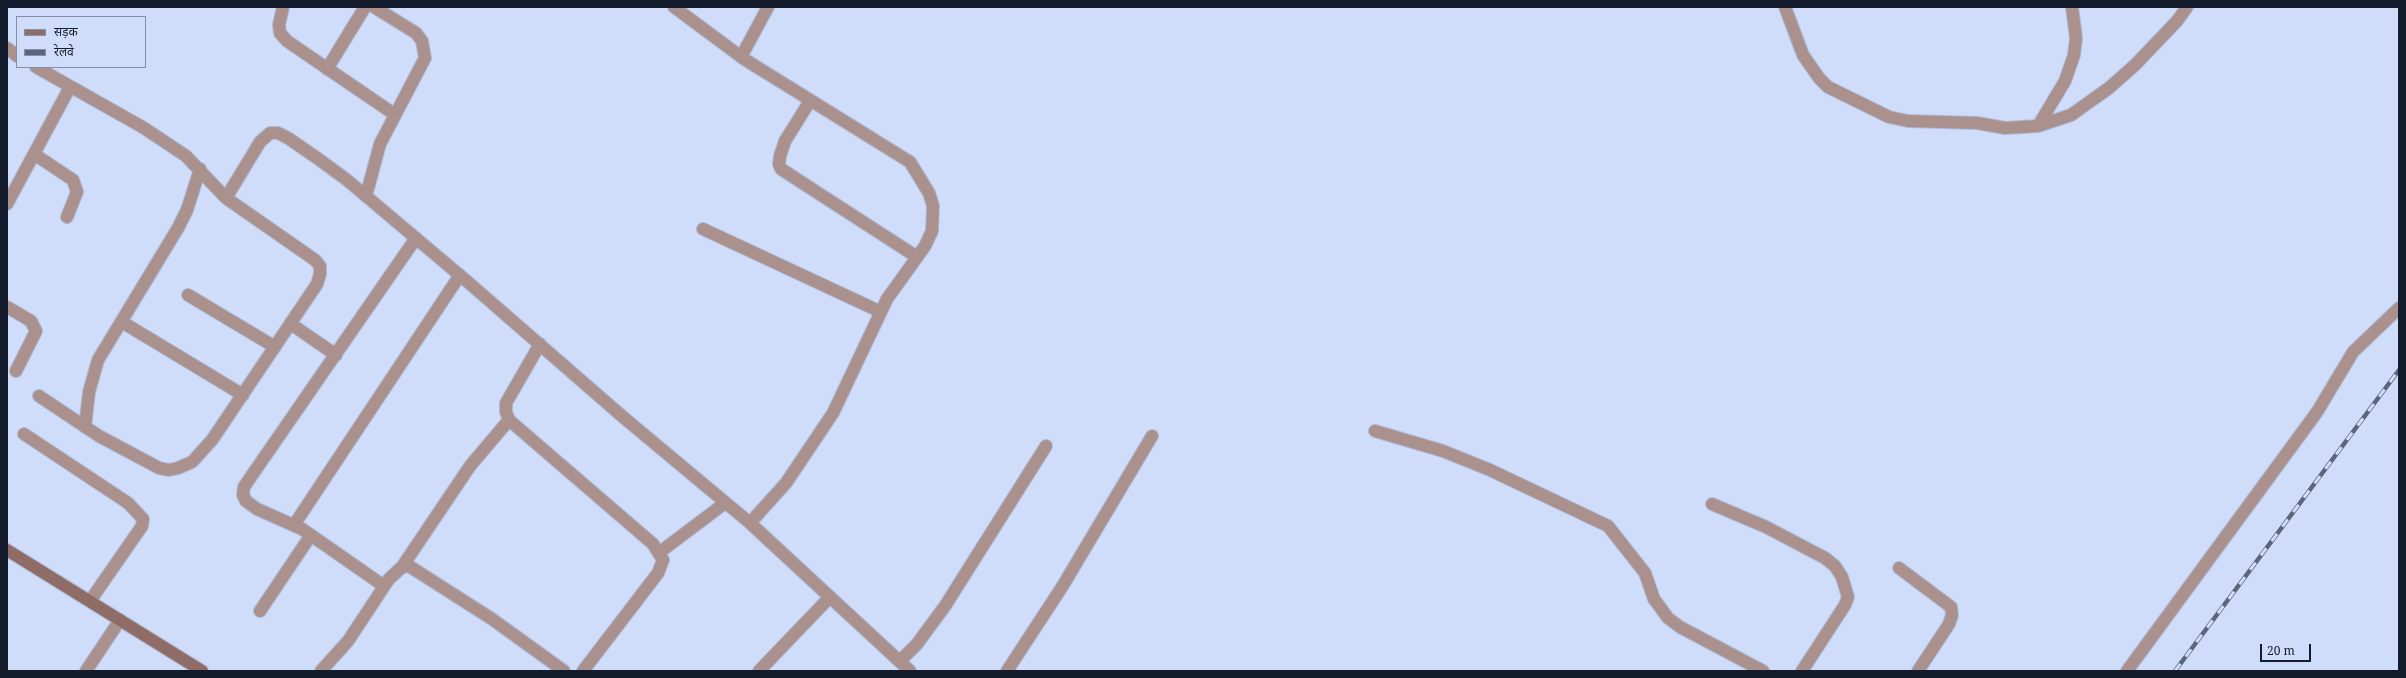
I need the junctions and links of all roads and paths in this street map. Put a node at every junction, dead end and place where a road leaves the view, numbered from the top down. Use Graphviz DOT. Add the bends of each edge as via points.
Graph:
graph roads {
  1 [pos="283,7"];
  2 [pos="365,7"];
  3 [pos="374,7"];
  4 [pos="674,7"];
  5 [pos="768,7"];
  6 [pos="1785,7"];
  7 [pos="2072,7"];
  8 [pos="2187,7"];
  9 [pos="741,57"];
  10 [pos="38,68"];
  11 [pos="327,69"];
  12 [pos="70,87"];
  13 [pos="810,101"];
  14 [pos="394,114"];
  15 [pos="2038,126"];
  16 [pos="34,154"];
  17 [pos="200,169"];
  18 [pos="366,196"];
  19 [pos="226,198"];
  20 [pos="7,204"];
  21 [pos="67,218"];
  22 [pos="703,229"];
  23 [pos="416,238"];
  24 [pos="917,257"];
  25 [pos="460,275"];
  26 [pos="188,295"];
  27 [pos="7,307"];
  28 [pos="2399,308"];
  29 [pos="881,312"];
  30 [pos="122,322"];
  31 [pos="291,324"];
  32 [pos="540,344"];
  33 [pos="274,348"];
  34 [pos="336,355"];
  35 [pos="16,371"];
  36 [pos="243,395"];
  37 [pos="40,396"];
  38 [pos="509,420"];
  39 [pos="85,426"];
  40 [pos="1375,431"];
  41 [pos="24,434"];
  42 [pos="1152,436"];
  43 [pos="1046,446"];
  44 [pos="725,503"];
  45 [pos="1712,504"];
  46 [pos="750,524"];
  47 [pos="294,525"];
  48 [pos="311,535"];
  49 [pos="7,550"];
  50 [pos="660,552"];
  51 [pos="402,567"];
  52 [pos="1899,568"];
  53 [pos="384,586"];
  54 [pos="830,597"];
  55 [pos="90,601"];
  56 [pos="260,611"];
  57 [pos="120,620"];
  58 [pos="900,661"];
  59 [pos="86,671"];
  60 [pos="202,671"];
  61 [pos="321,671"];
  62 [pos="564,671"];
  63 [pos="583,671"];
  64 [pos="759,671"];
  65 [pos="910,671"];
  66 [pos="1007,671"];
  67 [pos="1763,671"];
  68 [pos="1802,671"];
  69 [pos="1918,671"];
  70 [pos="2127,671"];
  1 -- 11 [label="street" via="279,18 280,33 287,41"];
  2 -- 11 [label="street"];
  3 -- 14 [label="street" via="416,33 422,40 425,51 425,58"];
  4 -- 9 [label="street"];
  5 -- 9 [label="street"];
  6 -- 15 [label="street" via="1800,48 1818,78 1828,87 1863,106 1889,117 1908,121 1954,121 2005,128"];
  7 -- 15 [label="street" via="2076,38 2074,55 2066,81"];
  8 -- 15 [label="street" via="2161,38 2108,88 2071,116"];
  9 -- 13 [label="street"];
  10 -- 12 [label="street"];
  11 -- 14 [label="street"];
  12 -- 16 [label="street"];
  12 -- 17 [label="street" via="144,128 186,156"];
  13 -- 24 [label="street" via="910,162 933,206 932,231"];
  13 -- 24 [label="street" via="785,142 779,160 781,169"];
  14 -- 18 [label="street" via="380,144"];
  16 -- 20 [label="street"];
  16 -- 21 [label="street" via="73,180 77,192"];
  17 -- 19 [label="street"];
  17 -- 30 [label="street" via="187,210 178,228"];
  18 -- 19 [label="street" via="317,158 278,133 270,133"];
  18 -- 23 [label="street"];
  19 -- 31 [label="street" via="320,266 317,284"];
  22 -- 29 [label="street"];
  23 -- 25 [label="street"];
  23 -- 34 [label="street"];
  24 -- 29 [label="street" via="887,299"];
  25 -- 32 [label="street"];
  25 -- 47 [label="street"];
  26 -- 33 [label="street"];
  27 -- 35 [label="street" via="31,321 36,331"];
  28 -- 70 [label="street" via="2353,352 2317,412"];
  29 -- 46 [label="street" via="833,413 786,484"];
  30 -- 36 [label="street"];
  30 -- 39 [label="street" via="98,360 93,373"];
  31 -- 33 [label="street"];
  31 -- 34 [label="street"];
  32 -- 38 [label="street" via="506,403"];
  32 -- 44 [label="street"];
  33 -- 36 [label="street"];
  34 -- 47 [label="street" via="244,487 243,495 246,501 257,509"];
  36 -- 39 [label="street" via="212,440 192,462 169,470 159,468"];
  37 -- 39 [label="street"];
  38 -- 50 [label="street"];
  38 -- 51 [label="street" via="470,466"];
  40 -- 67 [label="street" via="1443,451 1490,470 1608,526 1645,573 1654,599 1668,618 1680,627"];
  41 -- 55 [label="street" via="128,503 143,519 142,526"];
  42 -- 66 [label="street" via="1050,606"];
  43 -- 58 [label="street" via="945,606 922,638"];
  44 -- 46 [label="street"];
  44 -- 50 [label="street"];
  45 -- 68 [label="street" via="1766,527 1825,558 1835,566 1842,577 1848,597 1845,605"];
  46 -- 54 [label="street"];
  47 -- 48 [label="street"];
  48 -- 53 [label="street"];
  48 -- 56 [label="street"];
  49 -- 55 [label="street"];
  50 -- 63 [label="street" via="663,560 658,574"];
  51 -- 53 [label="street"];
  51 -- 62 [label="street" via="409,566 418,570"];
  52 -- 69 [label="street" via="1951,607 1949,624"];
  53 -- 61 [label="street" via="348,641"];
  54 -- 58 [label="street"];
  54 -- 64 [label="street"];
  55 -- 57 [label="street"];
  57 -- 59 [label="street"];
  57 -- 60 [label="street"];
  58 -- 65 [label="street"];
}
